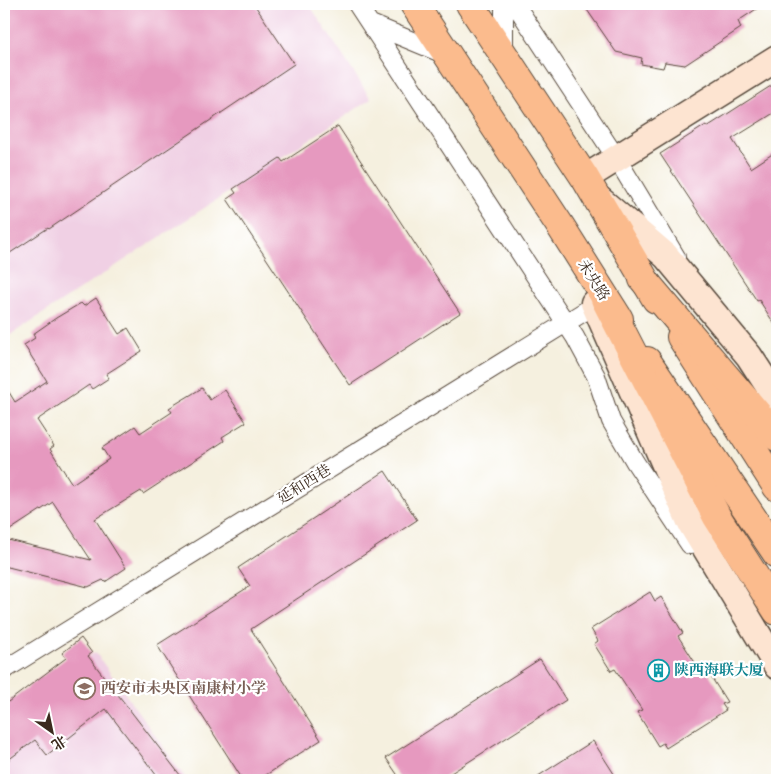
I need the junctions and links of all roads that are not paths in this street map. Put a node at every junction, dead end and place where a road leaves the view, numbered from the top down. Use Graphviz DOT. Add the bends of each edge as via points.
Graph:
graph roads {
  1 [pos="357,4"];
  2 [pos="414,4"];
  3 [pos="470,4"];
  4 [pos="504,4"];
  5 [pos="515,4"];
  6 [pos="371,24"];
  7 [pos="504,56"];
  8 [pos="450,57"];
  9 [pos="777,58"];
  10 [pos="617,159"];
  11 [pos="590,187"];
  12 [pos="643,279"];
  13 [pos="699,296"];
  14 [pos="600,302"];
  15 [pos="566,323"];
  16 [pos="777,399"];
  17 [pos="777,437"];
  18 [pos="777,487"];
  19 [pos="777,554"];
  20 [pos="728,584"];
  21 [pos="777,611"];
  22 [pos="777,666"];
  23 [pos="4,670"];
  1 -- 6 [label="street"];
  2 -- 8 [label="main road, 未央路"];
  3 -- 7 [label="main road"];
  4 -- 7 [label="street"];
  5 -- 10 [label="street"];
  6 -- 8 [label="street"];
  6 -- 15 [label="street"];
  7 -- 11 [label="main road"];
  8 -- 14 [label="main road, 未央路" via="561,227"];
  9 -- 10 [label="main road"];
  10 -- 11 [label="main road"];
  10 -- 13 [label="street"];
  11 -- 12 [label="main road"];
  11 -- 13 [label="main road" via="666,256"];
  12 -- 17 [label="main road"];
  12 -- 18 [label="main road"];
  13 -- 16 [label="main road" via="749,356"];
  14 -- 15 [label="street, 延和西巷"];
  14 -- 19 [label="main road, 未央路"];
  14 -- 20 [label="main road" via="692,524"];
  14 -- 21 [label="main road" via="717,517"];
  15 -- 20 [label="street" via="596,376 611,421 635,462 690,545"];
  15 -- 23 [label="street, 延和西巷"];
  20 -- 22 [label="main road"];
}
